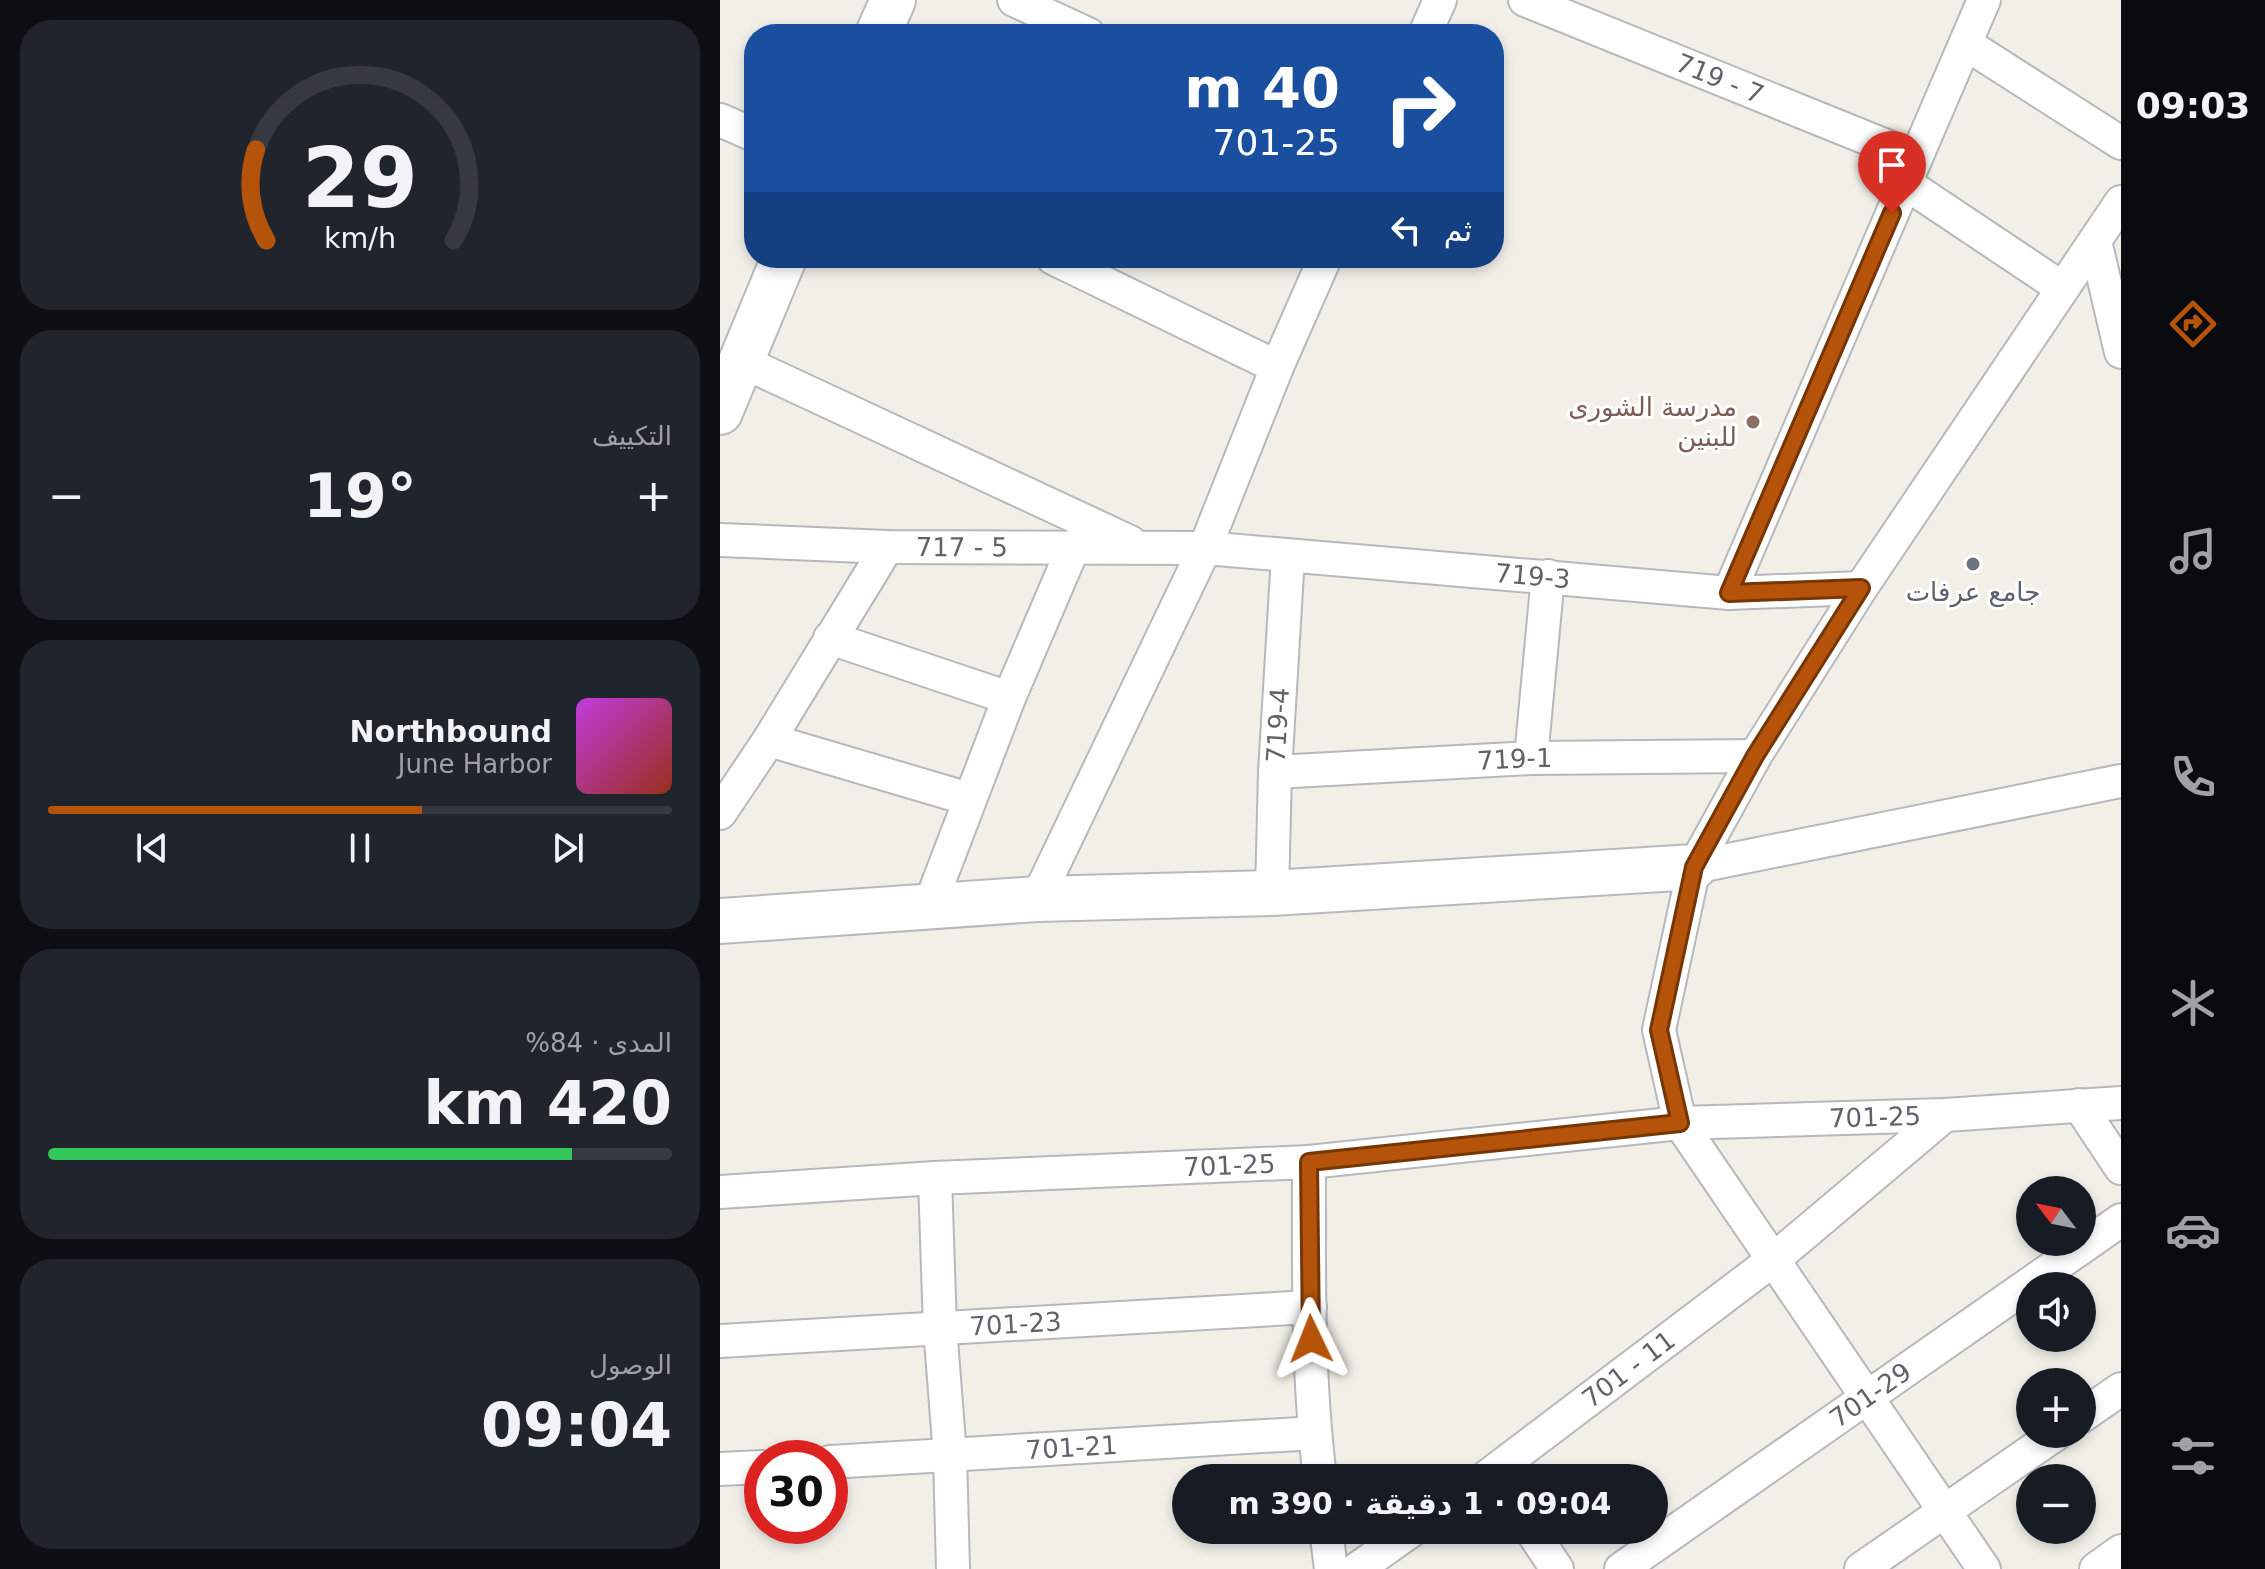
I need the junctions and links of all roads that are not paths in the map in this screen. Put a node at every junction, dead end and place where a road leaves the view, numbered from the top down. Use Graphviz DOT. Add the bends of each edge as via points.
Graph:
graph roads {
  1 [pos="893,0"];
  2 [pos="1014,0"];
  3 [pos="1440,0"];
  4 [pos="1525,0"];
  5 [pos="1984,0"];
  6 [pos="882,24"];
  7 [pos="1066,24"];
  8 [pos="1429,24"];
  9 [pos="1966,44"];
  10 [pos="720,120"];
  11 [pos="744,131"];
  12 [pos="2121,143"];
  13 [pos="1910,170"];
  14 [pos="2121,202"];
  15 [pos="2095,241"];
  16 [pos="779,268"];
  17 [pos="1074,268"];
  18 [pos="1321,268"];
  19 [pos="2062,288"];
  20 [pos="2121,352"];
  21 [pos="1277,367"];
  22 [pos="729,380"];
  23 [pos="720,540"];
  24 [pos="1074,546"];
  25 [pos="887,547"];
  26 [pos="1142,548"];
  27 [pos="1205,548"];
  28 [pos="1288,556"];
  29 [pos="1548,576"];
  30 [pos="1861,588"];
  31 [pos="1729,593"];
  32 [pos="830,638"];
  33 [pos="1009,698"];
  34 [pos="769,740"];
  35 [pos="1755,756"];
  36 [pos="1531,758"];
  37 [pos="1275,772"];
  38 [pos="2121,781"];
  39 [pos="969,799"];
  40 [pos="720,813"];
  41 [pos="1694,867"];
  42 [pos="1272,893"];
  43 [pos="1037,899"];
  44 [pos="929,907"];
  45 [pos="720,921"];
  46 [pos="2121,1103"];
  47 [pos="2079,1105"];
  48 [pos="1945,1115"];
  49 [pos="1680,1123"];
  50 [pos="1309,1162"];
  51 [pos="2121,1168"];
  52 [pos="935,1178"];
  53 [pos="720,1192"];
  54 [pos="2121,1220"];
  55 [pos="1773,1260"];
  56 [pos="1310,1307"];
  57 [pos="940,1328"];
  58 [pos="720,1341"];
  59 [pos="2121,1389"];
  60 [pos="1867,1397"];
  61 [pos="2096,1406"];
  62 [pos="1315,1433"];
  63 [pos="2036,1448"];
  64 [pos="950,1455"];
  65 [pos="848,1461"];
  66 [pos="1318,1464"];
  67 [pos="1507,1464"];
  68 [pos="744,1468"];
  69 [pos="720,1469"];
  70 [pos="1945,1511"];
  71 [pos="1328,1544"];
  72 [pos="1392,1544"];
  73 [pos="1540,1544"];
  74 [pos="2121,1551"];
  75 [pos="953,1569"];
  76 [pos="1331,1569"];
  77 [pos="1357,1569"];
  78 [pos="1557,1569"];
  79 [pos="1621,1569"];
  80 [pos="1861,1569"];
  81 [pos="1984,1569"];
  82 [pos="2096,1569"];
  1 -- 6 [label="street"];
  2 -- 7 [label="street"];
  3 -- 8 [label="street"];
  4 -- 13 [label="street, 719 - 7"];
  5 -- 9 [label="street"];
  9 -- 12 [label="street"];
  9 -- 13 [label="street"];
  10 -- 11 [label="street"];
  13 -- 19 [label="street, 719 - 7"];
  13 -- 31 [label="street"];
  14 -- 15 [label="street"];
  15 -- 19 [label="street"];
  15 -- 20 [label="street"];
  16 -- 22 [label="street"];
  17 -- 21 [label="street"];
  18 -- 21 [label="street"];
  19 -- 30 [label="street"];
  21 -- 27 [label="street"];
  22 -- 26 [label="street"];
  23 -- 25 [label="street, 717 - 5"];
  24 -- 25 [label="street, 717 - 5"];
  24 -- 26 [label="street, 717 - 5"];
  24 -- 33 [label="street"];
  25 -- 32 [label="street"];
  26 -- 27 [label="street, 717 - 5"];
  27 -- 28 [label="street, 719-3"];
  27 -- 43 [label="street"];
  28 -- 29 [label="street, 719-3"];
  28 -- 37 [label="street, 719-4"];
  29 -- 31 [label="street, 719-3"];
  29 -- 36 [label="street"];
  30 -- 31 [label="street, 719-3"];
  30 -- 35 [label="street"];
  32 -- 33 [label="street"];
  32 -- 34 [label="street"];
  33 -- 39 [label="street"];
  34 -- 39 [label="street"];
  34 -- 40 [label="street"];
  35 -- 36 [label="street, 719-1"];
  35 -- 41 [label="street"];
  36 -- 37 [label="street, 719-1"];
  37 -- 42 [label="street, 719-4"];
  38 -- 41 [label="street"];
  39 -- 44 [label="street"];
  41 -- 42 [label="street"];
  41 -- 49 [label="street" via="1659,1030"];
  42 -- 43 [label="street"];
  43 -- 44 [label="street"];
  44 -- 45 [label="street"];
  46 -- 47 [label="street, 701-25"];
  47 -- 48 [label="street, 701-25"];
  47 -- 51 [label="street"];
  48 -- 49 [label="street, 701-25"];
  48 -- 55 [label="street, 701 - 11"];
  49 -- 50 [label="street, 701-25"];
  49 -- 55 [label="street"];
  50 -- 52 [label="street, 701-25"];
  50 -- 56 [label="street"];
  52 -- 53 [label="street, 701-25"];
  52 -- 57 [label="street"];
  54 -- 60 [label="street, 701-29"];
  55 -- 60 [label="street"];
  55 -- 67 [label="street, 701 - 11"];
  56 -- 57 [label="street, 701-23"];
  56 -- 62 [label="street"];
  57 -- 58 [label="street, 701-23"];
  57 -- 64 [label="street"];
  59 -- 61 [label="street"];
  60 -- 70 [label="street"];
  60 -- 79 [label="street, 701-29"];
  62 -- 64 [label="street, 701-21"];
  62 -- 66 [label="street"];
  63 -- 70 [label="street"];
  64 -- 65 [label="street, 701-21"];
  64 -- 75 [label="street"];
  68 -- 69 [label="street"];
  70 -- 80 [label="street"];
  70 -- 81 [label="street"];
  71 -- 76 [label="street"];
  72 -- 77 [label="street"];
  73 -- 78 [label="street"];
  74 -- 82 [label="street"];
}
